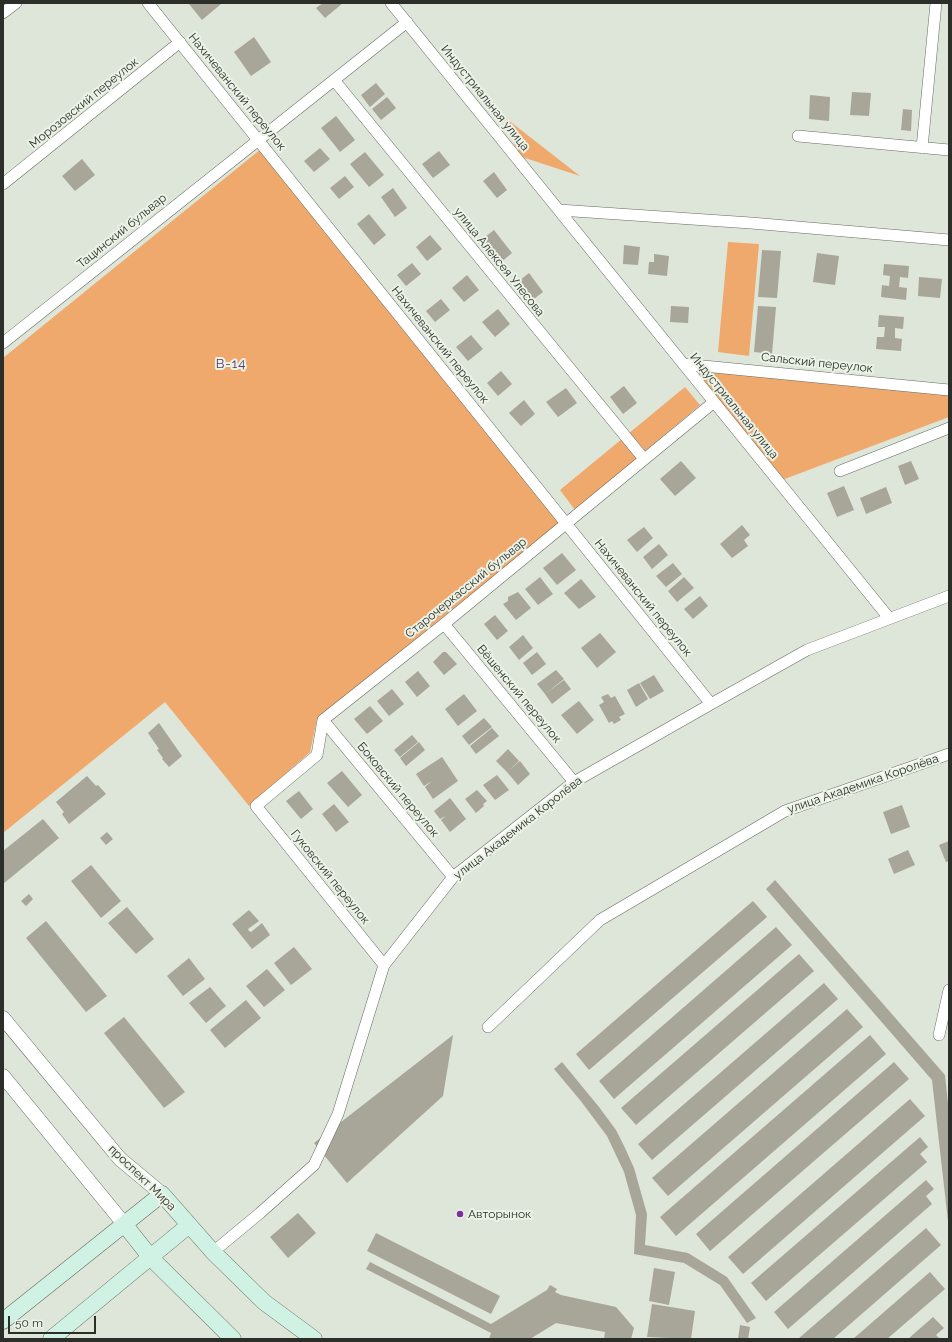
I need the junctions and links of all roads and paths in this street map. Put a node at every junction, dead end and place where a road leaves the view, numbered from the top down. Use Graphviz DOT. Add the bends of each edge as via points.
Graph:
graph roads {
  1 [pos="16,3"];
  2 [pos="148,3"];
  3 [pos="391,3"];
  4 [pos="936,3"];
  5 [pos="3,13"];
  6 [pos="406,22"];
  7 [pos="180,42"];
  8 [pos="334,80"];
  9 [pos="798,136"];
  10 [pos="258,139"];
  11 [pos="922,148"];
  12 [pos="949,150"];
  13 [pos="3,184"];
  14 [pos="559,210"];
  15 [pos="949,240"];
  16 [pos="3,343"];
  17 [pos="683,364"];
  18 [pos="949,390"];
  19 [pos="714,402"];
  20 [pos="949,428"];
  21 [pos="644,460"];
  22 [pos="840,471"];
  23 [pos="567,523"];
  24 [pos="949,596"];
  25 [pos="889,618"];
  26 [pos="444,624"];
  27 [pos="711,704"];
  28 [pos="323,720"];
  29 [pos="949,754"];
  30 [pos="574,782"];
  31 [pos="453,877"];
  32 [pos="384,965"];
  33 [pos="949,990"];
  34 [pos="3,1018"];
  35 [pos="488,1027"];
  36 [pos="939,1035"];
  37 [pos="3,1076"];
  38 [pos="162,1194"];
  39 [pos="125,1225"];
  40 [pos="188,1226"];
  41 [pos="213,1252"];
  42 [pos="151,1258"];
  43 [pos="3,1321"];
  44 [pos="51,1339"];
  45 [pos="233,1339"];
  46 [pos="314,1339"];
  1 -- 5 [label="street"];
  2 -- 7 [label="street, Нахичеванский переулок"];
  3 -- 6 [label="street, Индустриальная улица"];
  4 -- 11 [label="street"];
  6 -- 8 [label="street, Тацинский бульвар"];
  6 -- 14 [label="street, Индустриальная улица"];
  7 -- 10 [label="street, Нахичеванский переулок"];
  7 -- 13 [label="street, Морозовский переулок"];
  8 -- 10 [label="street, Тацинский бульвар"];
  8 -- 21 [label="street, улица Алексея Улесова"];
  9 -- 11 [label="street"];
  10 -- 16 [label="street, Тацинский бульвар"];
  10 -- 23 [label="street, Нахичеванский переулок"];
  11 -- 12 [label="street"];
  14 -- 15 [label="street"];
  14 -- 17 [label="street, Индустриальная улица"];
  17 -- 18 [label="street, Сальский переулок"];
  17 -- 19 [label="street, Индустриальная улица"];
  19 -- 21 [label="street, Старочеркасский бульвар"];
  19 -- 25 [label="street, Индустриальная улица"];
  20 -- 22 [label="street"];
  21 -- 23 [label="street, Старочеркасский бульвар"];
  23 -- 26 [label="street, Старочеркасский бульвар"];
  23 -- 27 [label="street, Нахичеванский переулок"];
  24 -- 25 [label="street, улица Академика Королёва"];
  25 -- 27 [label="street, улица Академика Королёва" via="807,650"];
  26 -- 28 [label="street, Старочеркасский бульвар"];
  26 -- 30 [label="street, Вёшенский переулок"];
  27 -- 30 [label="street, улица Академика Королёва"];
  28 -- 31 [label="street, Боковский переулок"];
  28 -- 32 [label="street, Гуковский переулок" via="317,755 256,806"];
  29 -- 35 [label="street, улица Академика Королёва" via="785,811 600,920"];
  30 -- 31 [label="street, улица Академика Королёва"];
  31 -- 32 [label="street, улица Академика Королёва"];
  32 -- 41 [label="street, улица Академика Королёва" via="338,1114 314,1165"];
  33 -- 36 [label="street"];
  34 -- 38 [label="street, проспект Мира" via="120,1159"];
  37 -- 39 [label="street"];
  38 -- 39 [label="main road"];
  38 -- 40 [label="main road, проспект Мира"];
  39 -- 42 [label="main road"];
  39 -- 43 [label="main road"];
  40 -- 41 [label="main road, проспект Мира"];
  40 -- 42 [label="main road"];
  41 -- 46 [label="main road, проспект Мира" via="264,1302"];
  42 -- 44 [label="main road"];
  42 -- 45 [label="main road"];
}
